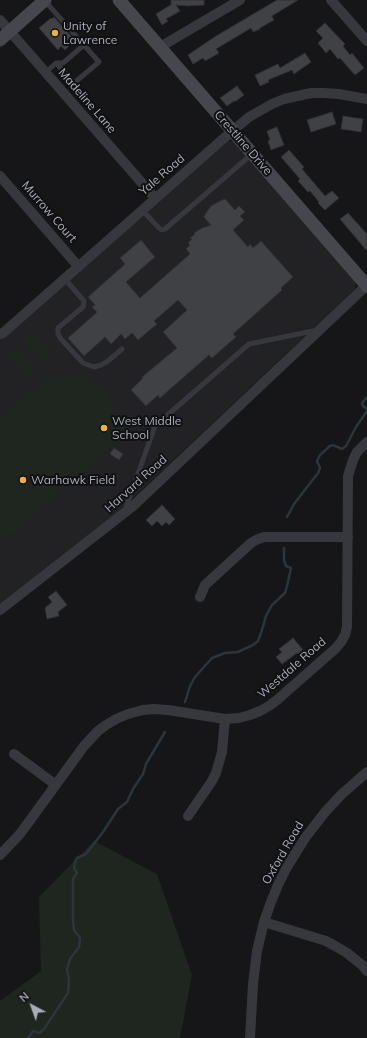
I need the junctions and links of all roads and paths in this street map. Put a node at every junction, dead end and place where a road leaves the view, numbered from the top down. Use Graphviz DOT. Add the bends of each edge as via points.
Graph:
graph roads {
  1 [pos="45,0"];
  2 [pos="119,0"];
  3 [pos="240,0"];
  4 [pos="331,0"];
  5 [pos="0,20"];
  6 [pos="5,35"];
  7 [pos="367,41"];
  8 [pos="84,45"];
  9 [pos="160,47"];
  10 [pos="56,63"];
  11 [pos="46,72"];
  12 [pos="367,99"];
  13 [pos="232,131"];
  14 [pos="252,154"];
  15 [pos="0,176"];
  16 [pos="155,198"];
  17 [pos="142,210"];
  18 [pos="78,266"];
  19 [pos="64,278"];
  20 [pos="367,285"];
  21 [pos="320,329"];
  22 [pos="0,334"];
  23 [pos="122,349"];
  24 [pos="367,442"];
  25 [pos="124,514"];
  26 [pos="348,538"];
  27 [pos="200,597"];
  28 [pos="0,610"];
  29 [pos="225,719"];
  30 [pos="14,754"];
  31 [pos="365,777"];
  32 [pos="56,784"];
  33 [pos="188,816"];
  34 [pos="0,855"];
  35 [pos="264,922"];
  36 [pos="367,971"];
  37 [pos="250,1038"];
  1 -- 6 [label="street"];
  1 -- 8 [label="lane"];
  2 -- 9 [label="street, Crestline Drive"];
  3 -- 9 [label="street"];
  4 -- 7 [label="street"];
  5 -- 6 [label="street, Madeline Lane"];
  6 -- 11 [label="street, Madeline Lane"];
  8 -- 10 [label="lane" via="63,63"];
  8 -- 10 [label="lane" via="99,62 74,83"];
  9 -- 13 [label="street, Crestline Drive"];
  10 -- 11 [label="lane"];
  11 -- 16 [label="street, Madeline Lane"];
  12 -- 13 [label="street, Yale Road" via="324,93 284,99 261,109"];
  13 -- 14 [label="street, Crestline Drive"];
  13 -- 16 [label="street, Yale Road"];
  14 -- 17 [label="lane" via="165,229 159,228"];
  14 -- 20 [label="street, Crestline Drive"];
  15 -- 18 [label="street, Murrow Court"];
  16 -- 17 [label="street, Yale Road"];
  17 -- 18 [label="street, Yale Road"];
  18 -- 19 [label="street, Yale Road"];
  19 -- 22 [label="street, Yale Road"];
  19 -- 23 [label="lane" via="84,301 83,306 58,328 61,339 83,363 94,366 108,361"];
  20 -- 21 [label="street, Harvard Road"];
  21 -- 25 [label="street, Harvard Road"];
  21 -- 25 [label="lane" via="249,344 155,426"];
  24 -- 26 [label="street, Westdale Road" via="357,452 348,476"];
  25 -- 28 [label="street, Harvard Road"];
  26 -- 27 [label="street" via="270,537 256,540 204,585"];
  26 -- 29 [label="street, Westdale Road" via="347,627 341,642 269,706 250,715"];
  29 -- 32 [label="street, Westdale Road" via="154,709 128,714 106,725 90,738"];
  29 -- 33 [label="street" via="222,752 216,773"];
  30 -- 32 [label="street"];
  31 -- 35 [label="street, Oxford Road" via="326,810 305,838 278,885"];
  32 -- 34 [label="street, Westdale Road" via="20,834"];
  35 -- 36 [label="street" via="326,941 347,953"];
  35 -- 37 [label="street, Oxford Road" via="254,968"];
}
